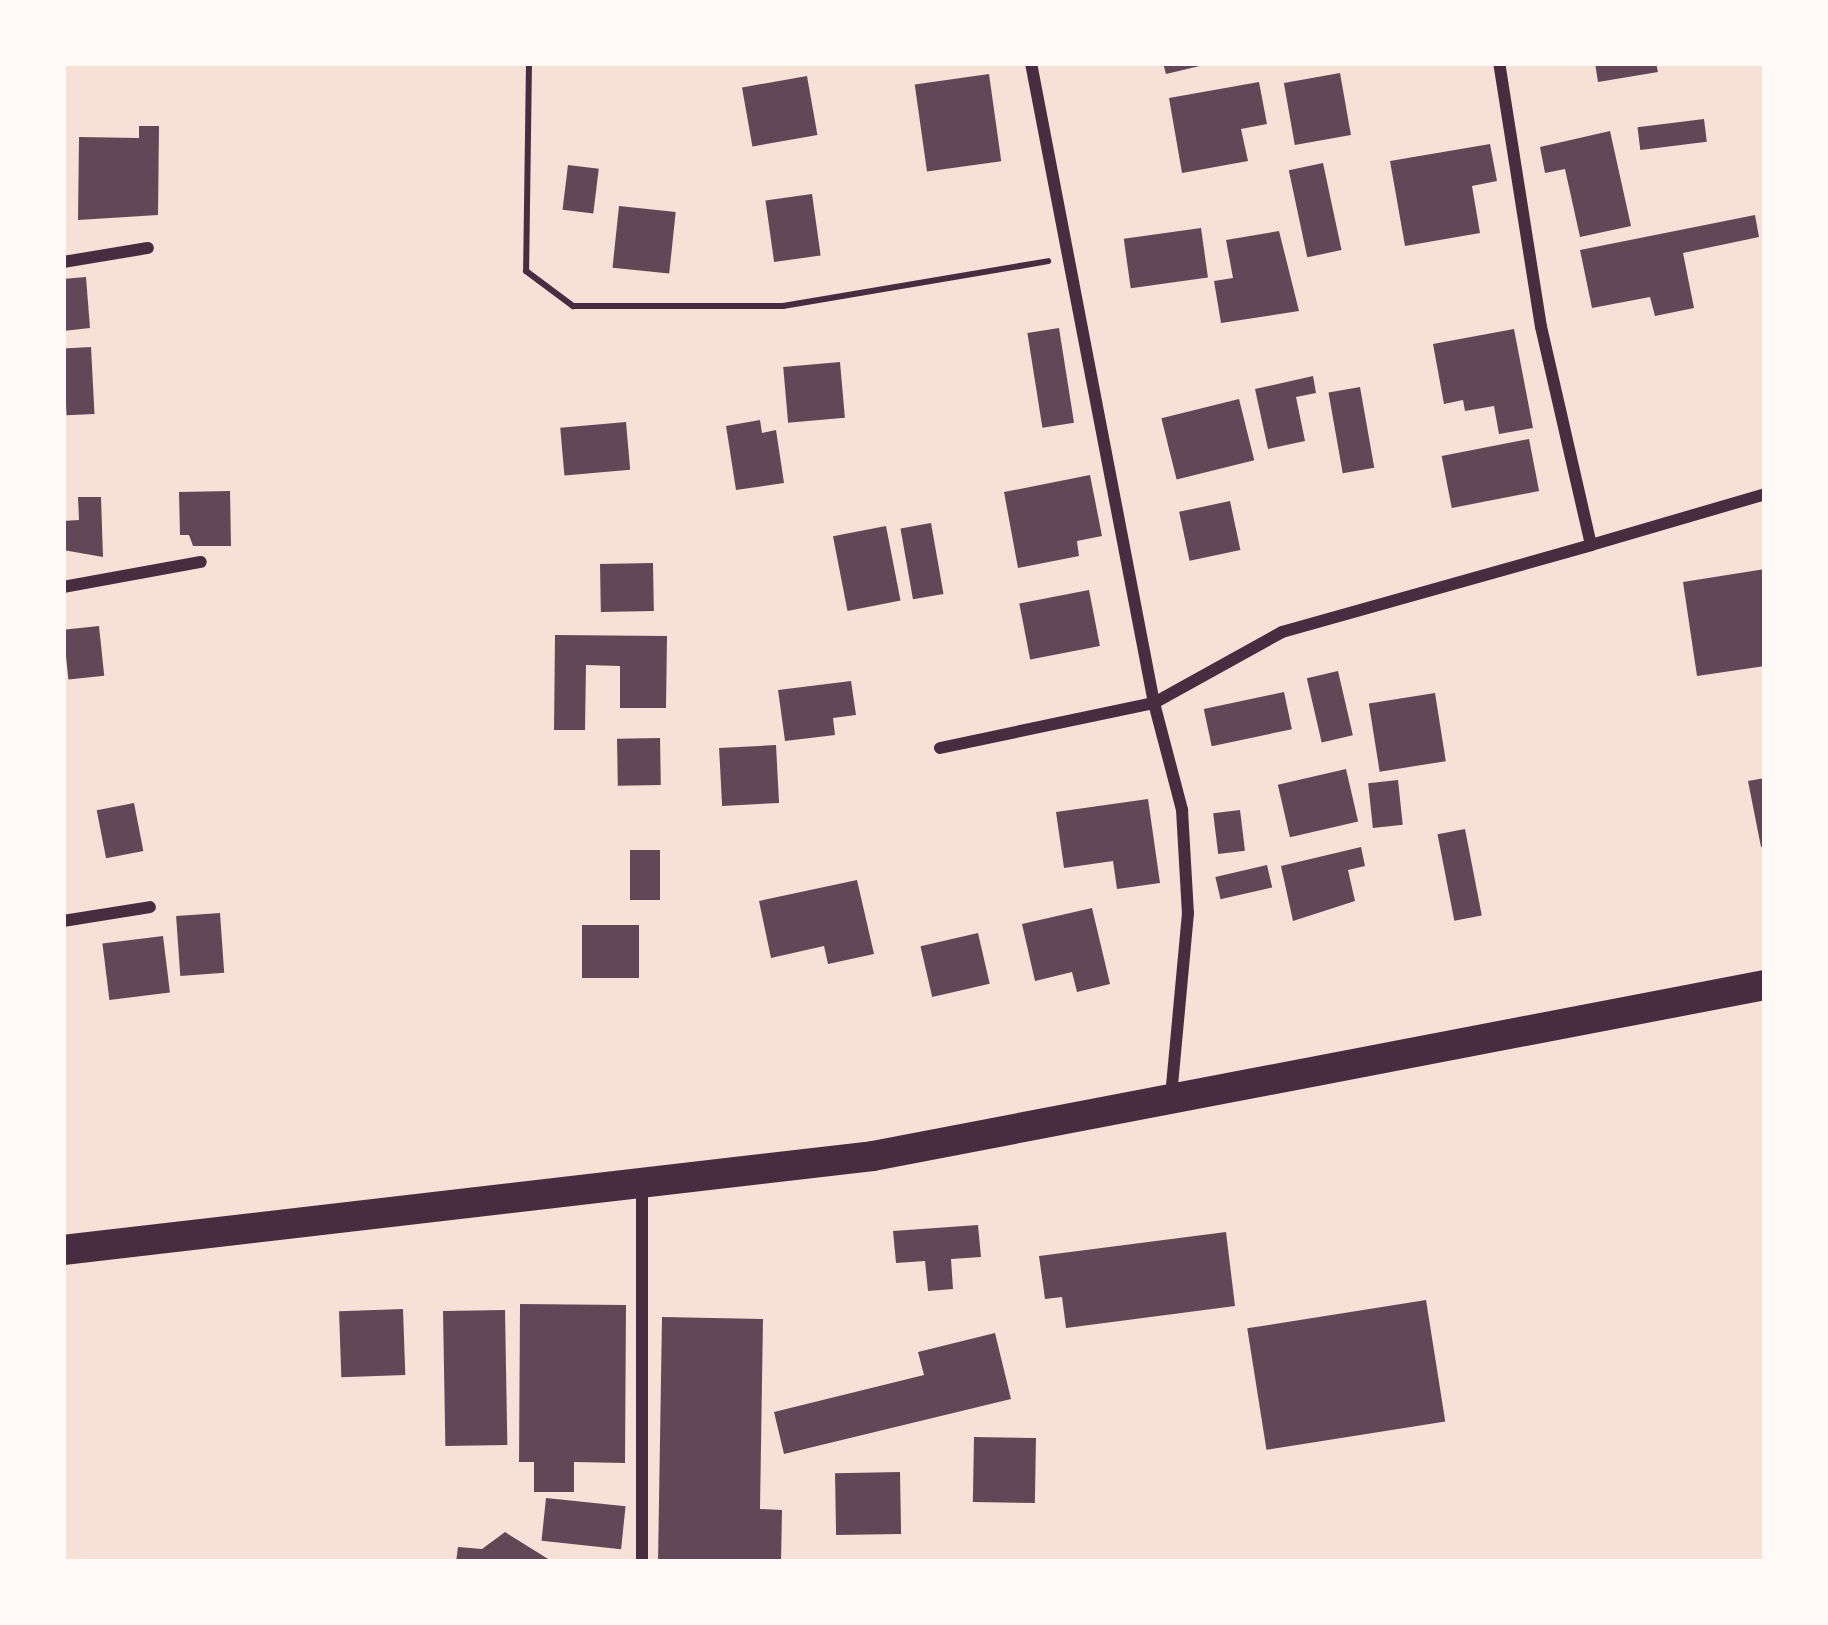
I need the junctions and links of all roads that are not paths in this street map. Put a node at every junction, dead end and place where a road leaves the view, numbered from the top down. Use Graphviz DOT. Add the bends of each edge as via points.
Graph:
graph roads {
  1 [pos="1031,63"];
  2 [pos="1499,63"];
  3 [pos="148,248"];
  4 [pos="63,262"];
  5 [pos="1765,494"];
  6 [pos="1592,544"];
  7 [pos="201,562"];
  8 [pos="63,587"];
  9 [pos="1154,703"];
  10 [pos="940,748"];
  11 [pos="150,907"];
  12 [pos="63,921"];
  13 [pos="1765,985"];
  14 [pos="1170,1099"];
  15 [pos="642,1182"];
  16 [pos="63,1250"];
  17 [pos="642,1562"];
  1 -- 9 [label="street"];
  2 -- 6 [label="street" via="1541,327"];
  3 -- 4 [label="street"];
  5 -- 6 [label="street"];
  6 -- 9 [label="street" via="1282,632"];
  7 -- 8 [label="street"];
  9 -- 10 [label="street"];
  9 -- 14 [label="street" via="1182,810 1188,914"];
  11 -- 12 [label="street"];
  13 -- 14 [label="main road"];
  14 -- 15 [label="main road" via="873,1156"];
  15 -- 16 [label="main road"];
  15 -- 17 [label="street"];
}
